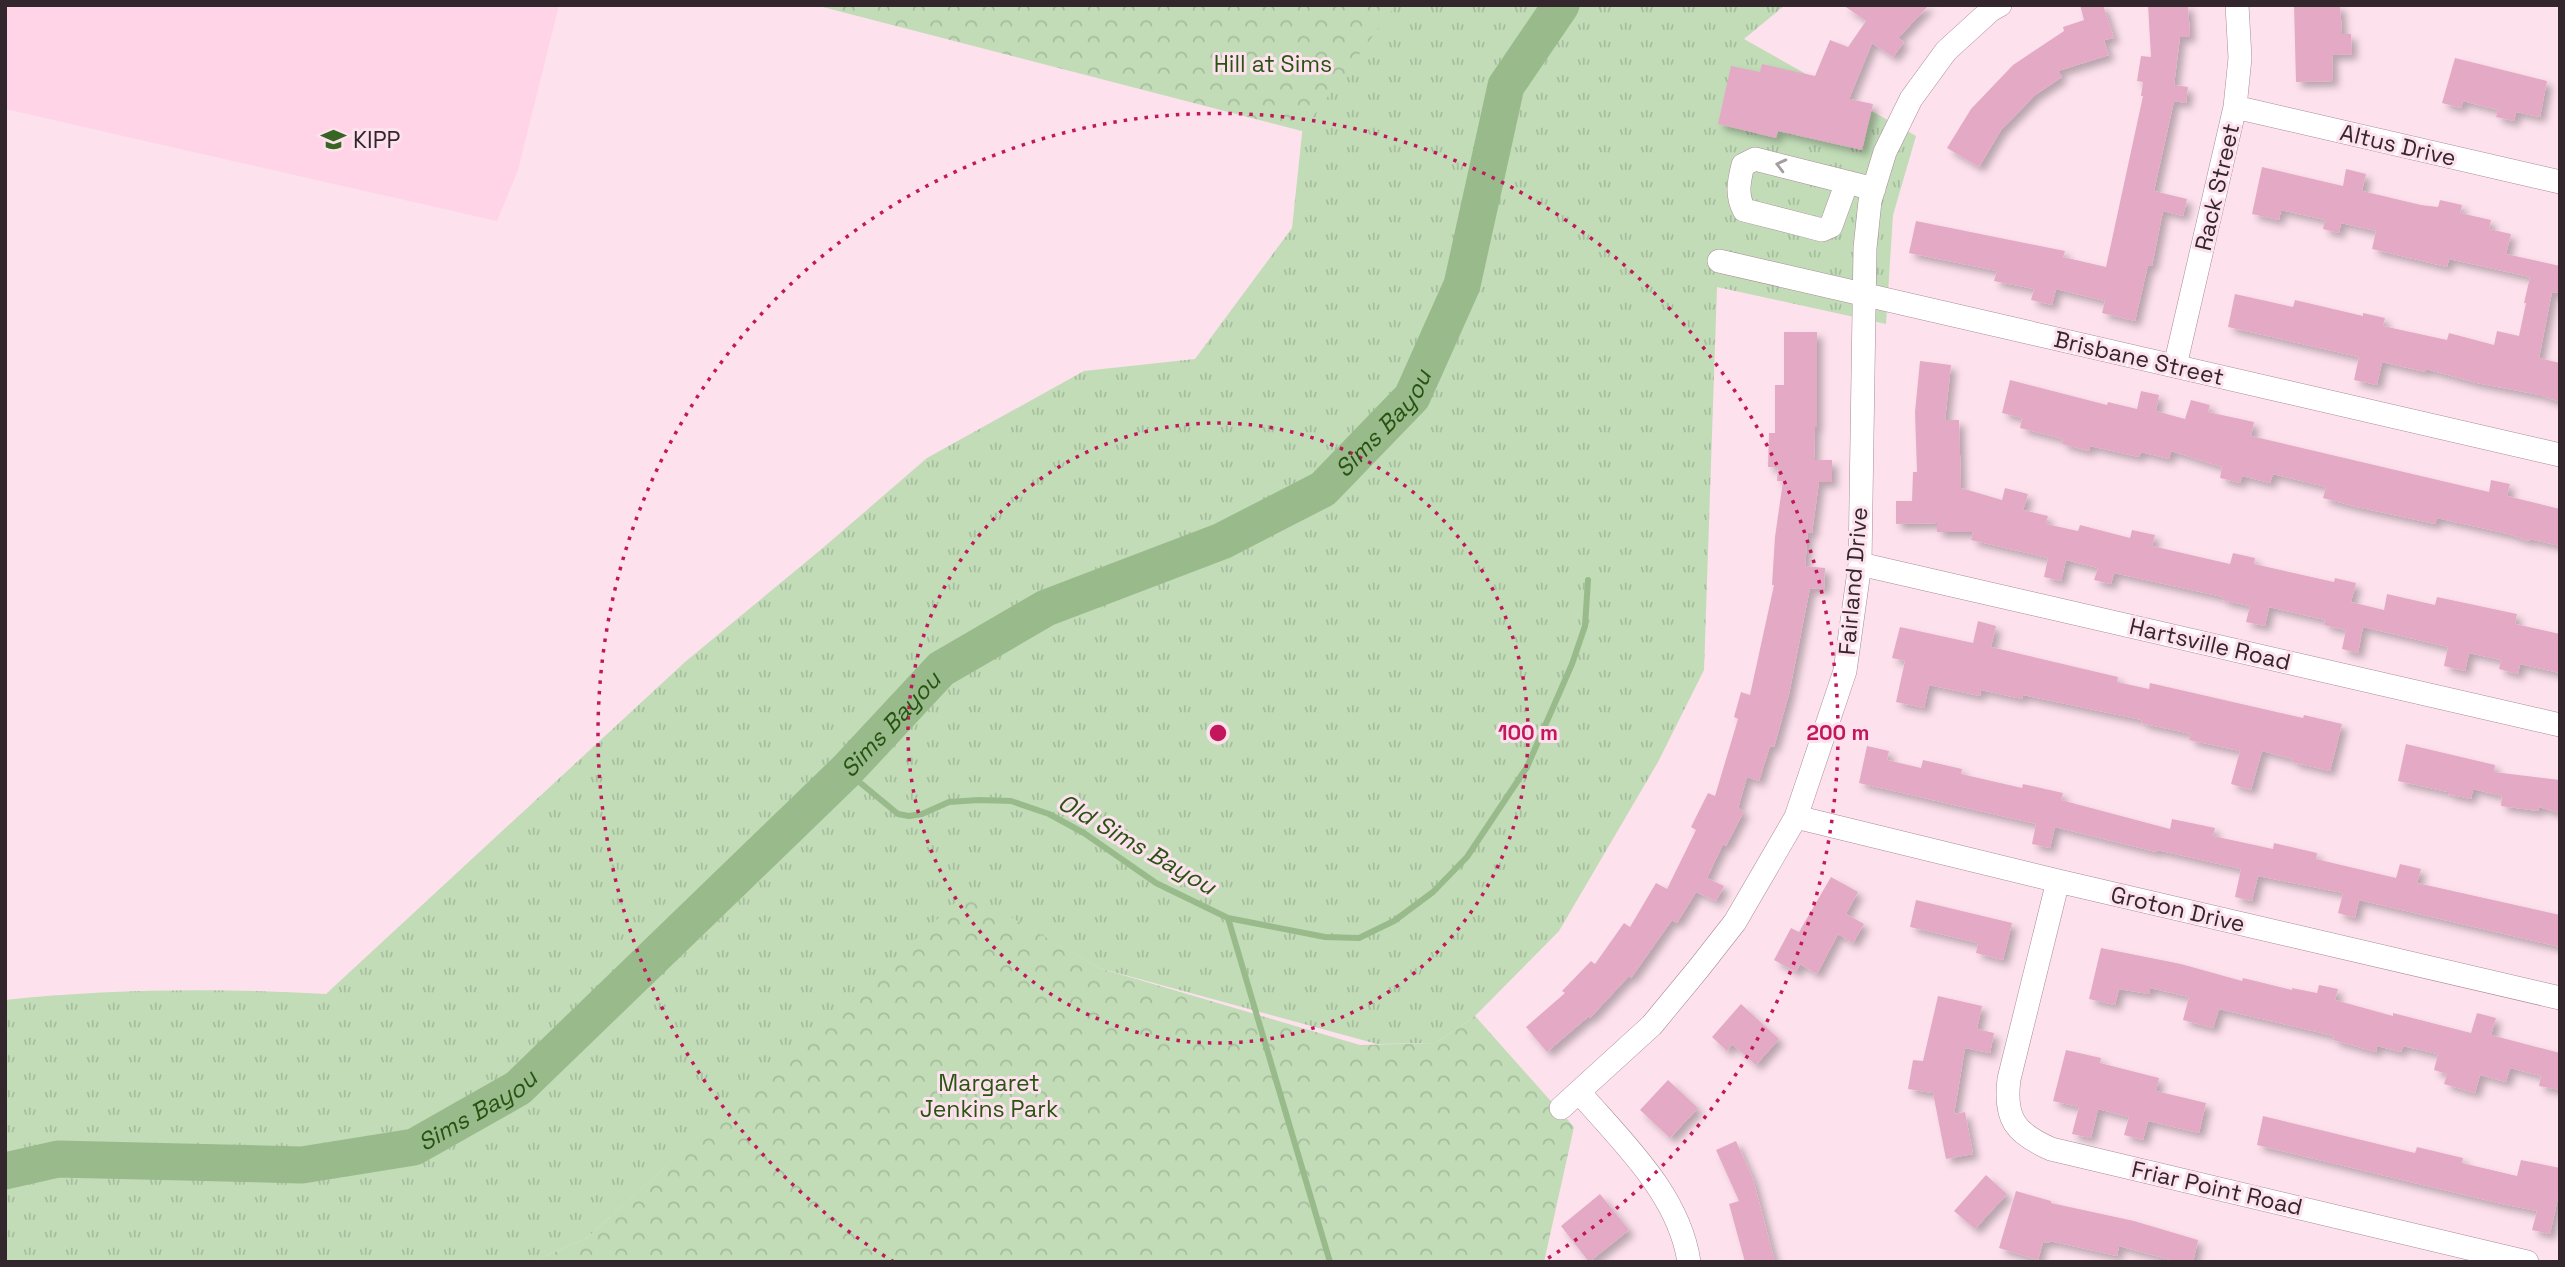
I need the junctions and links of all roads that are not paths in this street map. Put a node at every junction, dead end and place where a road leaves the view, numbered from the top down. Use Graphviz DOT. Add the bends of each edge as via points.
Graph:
graph roads {
  1 [pos="2000,5"];
  2 [pos="2237,5"];
  3 [pos="2235,107"];
  4 [pos="1847,182"];
  5 [pos="2560,182"];
  6 [pos="1874,189"];
  7 [pos="1719,261"];
  8 [pos="1864,294"];
  9 [pos="2175,366"];
  10 [pos="2560,455"];
  11 [pos="1860,564"];
  12 [pos="2560,725"];
  13 [pos="1796,817"];
  14 [pos="2057,881"];
  15 [pos="2560,998"];
  16 [pos="1579,1092"];
  17 [pos="1561,1108"];
  18 [pos="1689,1262"];
  19 [pos="2527,1262"];
  1 -- 6 [label="street, Fairland Drive" via="1947,51 1911,99 1885,152"];
  2 -- 3 [label="street, Rack Street" via="2240,58"];
  3 -- 5 [label="street, Altus Drive"];
  3 -- 9 [label="street, Rack Street"];
  4 -- 4 [label="street, one-way" via="1755,159 1743,165 1739,200 1744,210 1822,230 1831,226"];
  4 -- 6 [label="street"];
  6 -- 8 [label="street, Fairland Drive"];
  7 -- 8 [label="street, Brisbane Street"];
  8 -- 9 [label="street, Brisbane Street"];
  8 -- 11 [label="street, Fairland Drive"];
  9 -- 10 [label="street, Brisbane Street"];
  11 -- 12 [label="street, Hartsville Road"];
  11 -- 13 [label="street, Fairland Drive" via="1845,671"];
  13 -- 14 [label="street, Groton Drive"];
  13 -- 16 [label="street, Fairland Drive" via="1735,922 1699,968 1652,1025"];
  14 -- 15 [label="street, Groton Drive"];
  14 -- 19 [label="street, Friar Point Road" via="2007,1098 2011,1117 2027,1138 2051,1149"];
  16 -- 17 [label="street, Fairland Drive"];
  16 -- 18 [label="street" via="1662,1193 1685,1239"];
}
